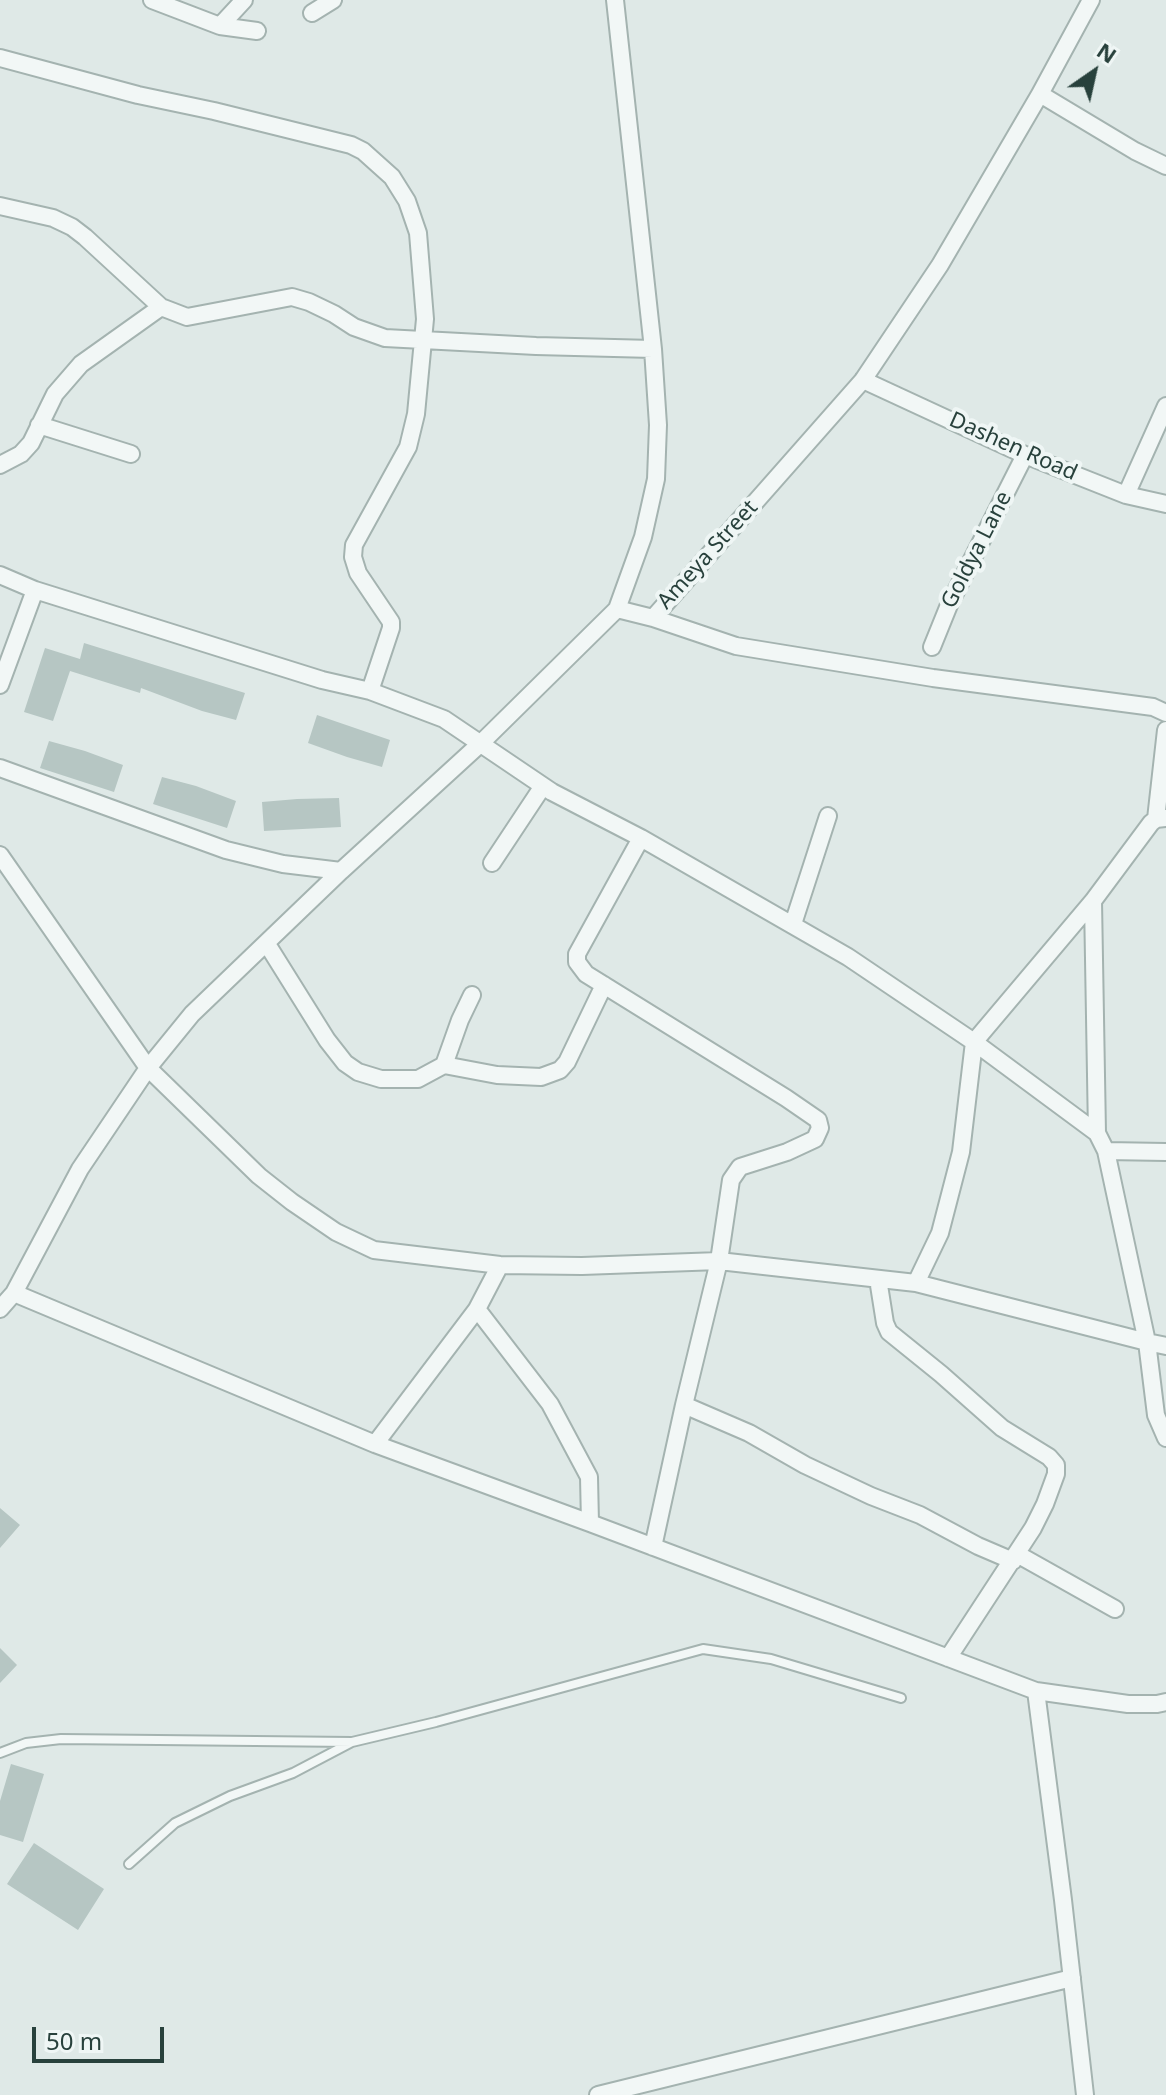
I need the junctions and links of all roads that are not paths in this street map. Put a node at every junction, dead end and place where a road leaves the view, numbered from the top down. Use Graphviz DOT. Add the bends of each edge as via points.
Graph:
graph roads {
  1 [pos="152,0"];
  2 [pos="244,0"];
  3 [pos="333,0"];
  4 [pos="615,0"];
  5 [pos="1091,0"];
  6 [pos="312,13"];
  7 [pos="220,26"];
  8 [pos="257,31"];
  9 [pos="0,58"];
  10 [pos="1040,94"];
  11 [pos="1166,166"];
  12 [pos="0,206"];
  13 [pos="161,307"];
  14 [pos="423,339"];
  15 [pos="653,349"];
  16 [pos="863,380"];
  17 [pos="1166,406"];
  18 [pos="39,425"];
  19 [pos="131,454"];
  20 [pos="1025,455"];
  21 [pos="0,465"];
  22 [pos="1126,495"];
  23 [pos="1166,504"];
  24 [pos="0,575"];
  25 [pos="35,590"];
  26 [pos="617,609"];
  27 [pos="653,618"];
  28 [pos="932,647"];
  29 [pos="0,685"];
  30 [pos="370,691"];
  31 [pos="1166,713"];
  32 [pos="1166,730"];
  33 [pos="481,743"];
  34 [pos="0,768"];
  35 [pos="543,786"];
  36 [pos="828,816"];
  37 [pos="1161,818"];
  38 [pos="641,838"];
  39 [pos="0,855"];
  40 [pos="492,863"];
  41 [pos="341,871"];
  42 [pos="1093,901"];
  43 [pos="793,924"];
  44 [pos="267,944"];
  45 [pos="604,985"];
  46 [pos="472,995"];
  47 [pos="974,1042"];
  48 [pos="444,1065"];
  49 [pos="148,1068"];
  50 [pos="1097,1133"];
  51 [pos="1106,1151"];
  52 [pos="1166,1152"];
  53 [pos="719,1261"];
  54 [pos="500,1265"];
  55 [pos="878,1279"];
  56 [pos="916,1283"];
  57 [pos="14,1293"];
  58 [pos="0,1309"];
  59 [pos="477,1309"];
  60 [pos="1147,1342"];
  61 [pos="1166,1346"];
  62 [pos="684,1405"];
  63 [pos="1166,1438"];
  64 [pos="375,1444"];
  65 [pos="590,1523"];
  66 [pos="653,1547"];
  67 [pos="1015,1558"];
  68 [pos="1115,1609"];
  69 [pos="948,1658"];
  70 [pos="1036,1691"];
  71 [pos="901,1698"];
  72 [pos="1166,1702"];
  73 [pos="352,1742"];
  74 [pos="0,1753"];
  75 [pos="129,1864"];
  76 [pos="1072,1978"];
  77 [pos="598,2095"];
  78 [pos="1085,2095"];
  1 -- 7 [label="street"];
  2 -- 7 [label="street"];
  3 -- 6 [label="street"];
  4 -- 15 [label="street"];
  5 -- 10 [label="street, Ameya Street"];
  7 -- 8 [label="street"];
  9 -- 14 [label="street" via="363,151 392,177 418,233"];
  10 -- 11 [label="street"];
  10 -- 16 [label="street, Ameya Street" via="940,265"];
  12 -- 13 [label="street" via="72,227"];
  13 -- 14 [label="street" via="187,317 292,297 385,338"];
  13 -- 18 [label="street" via="81,364 55,394"];
  14 -- 15 [label="street"];
  14 -- 30 [label="street" via="408,447 354,545 358,573 391,622"];
  15 -- 26 [label="street" via="656,479 643,537"];
  16 -- 20 [label="street, Dashen Road"];
  16 -- 27 [label="street, Ameya Street"];
  17 -- 22 [label="street"];
  18 -- 19 [label="street"];
  18 -- 21 [label="street" via="21,454"];
  20 -- 22 [label="street, Dashen Road"];
  20 -- 28 [label="street, Goldya Lane"];
  22 -- 23 [label="street, Dashen Road"];
  24 -- 25 [label="street"];
  25 -- 29 [label="street"];
  25 -- 30 [label="street"];
  26 -- 27 [label="street, Ameya Street"];
  26 -- 33 [label="street"];
  27 -- 31 [label="street" via="736,646"];
  30 -- 33 [label="street" via="444,719"];
  32 -- 37 [label="street"];
  33 -- 35 [label="street"];
  33 -- 41 [label="street"];
  34 -- 41 [label="street" via="226,850"];
  35 -- 38 [label="street"];
  35 -- 40 [label="street"];
  36 -- 43 [label="street"];
  37 -- 42 [label="street" via="1146,829"];
  38 -- 43 [label="street"];
  38 -- 45 [label="street" via="577,954 586,974"];
  39 -- 49 [label="street"];
  41 -- 44 [label="street"];
  42 -- 47 [label="street"];
  42 -- 50 [label="street"];
  43 -- 47 [label="street"];
  44 -- 48 [label="street" via="327,1040 358,1072 381,1079 418,1079"];
  44 -- 49 [label="street" via="192,1014"];
  45 -- 48 [label="street" via="560,1070 541,1077"];
  45 -- 53 [label="street" via="818,1120 815,1139 734,1173"];
  46 -- 48 [label="street"];
  47 -- 50 [label="street"];
  47 -- 56 [label="street" via="961,1152 940,1233"];
  49 -- 54 [label="street" via="259,1176 336,1232 374,1250"];
  49 -- 57 [label="street" via="80,1169"];
  50 -- 51 [label="street"];
  51 -- 52 [label="street"];
  51 -- 60 [label="street"];
  53 -- 54 [label="street"];
  53 -- 55 [label="street"];
  53 -- 62 [label="street"];
  54 -- 59 [label="street"];
  55 -- 56 [label="street"];
  55 -- 67 [label="street" via="889,1332 1002,1428 1056,1465 1045,1504"];
  56 -- 60 [label="street"];
  57 -- 58 [label="street"];
  57 -- 64 [label="street"];
  59 -- 64 [label="street"];
  59 -- 65 [label="street" via="550,1404 582,1463 589,1477"];
  60 -- 61 [label="street"];
  60 -- 63 [label="street" via="1156,1415"];
  62 -- 66 [label="street"];
  62 -- 67 [label="street" via="978,1546"];
  64 -- 65 [label="street"];
  65 -- 66 [label="street"];
  66 -- 69 [label="street"];
  67 -- 68 [label="street"];
  67 -- 69 [label="street"];
  69 -- 70 [label="street"];
  70 -- 72 [label="street" via="1128,1704"];
  70 -- 76 [label="street"];
  71 -- 73 [label="lane" via="771,1659 703,1649"];
  73 -- 74 [label="lane" via="61,1739"];
  73 -- 75 [label="lane" via="175,1823"];
  76 -- 77 [label="street"];
  76 -- 78 [label="street"];
}
